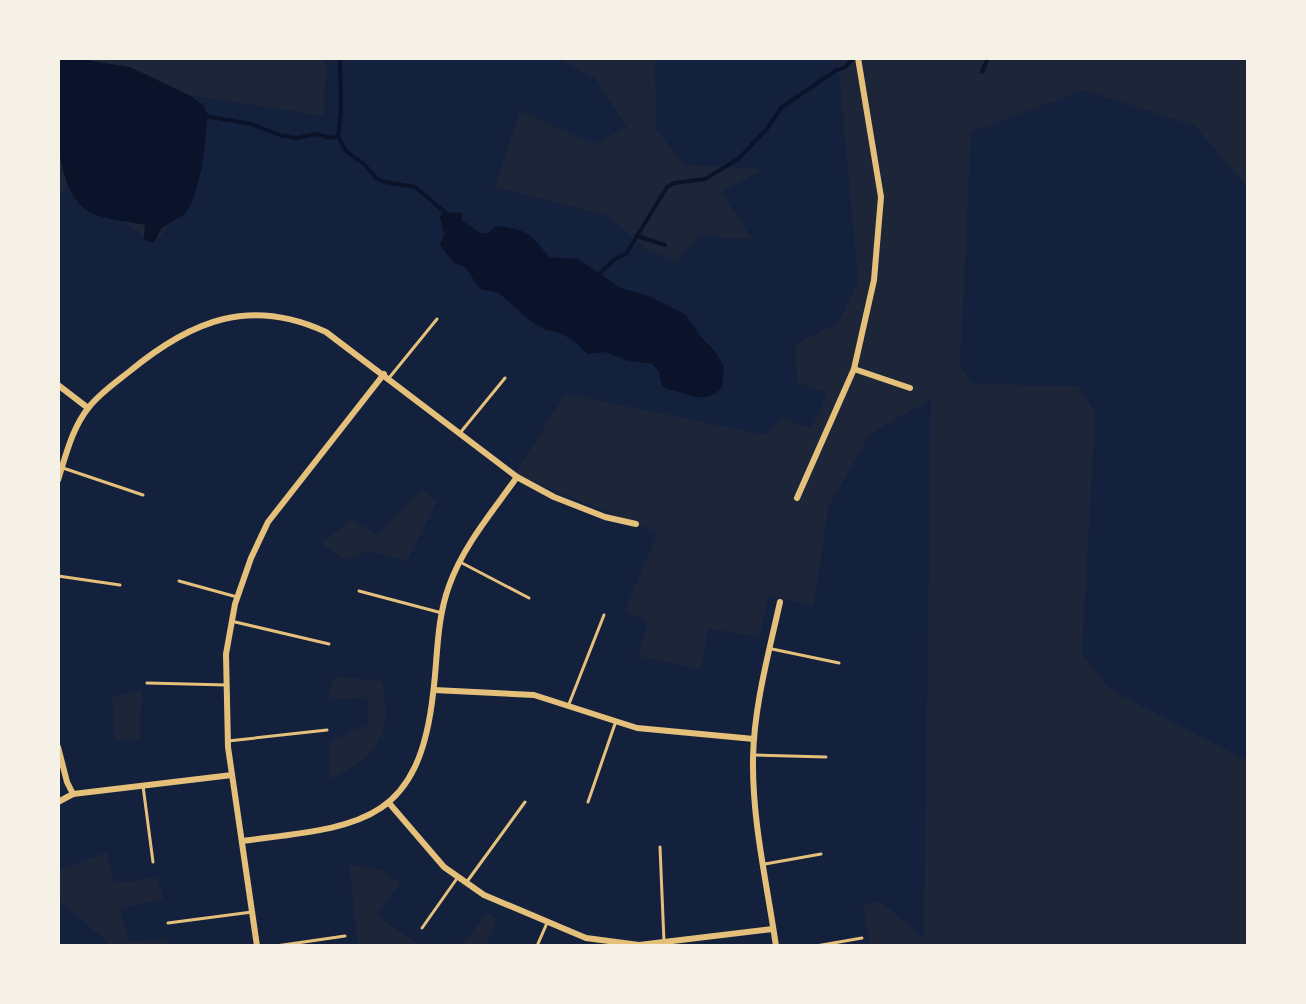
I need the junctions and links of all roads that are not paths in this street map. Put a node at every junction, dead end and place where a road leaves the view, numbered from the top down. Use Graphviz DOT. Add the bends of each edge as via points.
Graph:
graph roads {
  1 [pos="858,58"];
  2 [pos="437,319"];
  3 [pos="854,369"];
  4 [pos="386,376"];
  5 [pos="505,378"];
  6 [pos="58,385"];
  7 [pos="910,388"];
  8 [pos="88,408"];
  9 [pos="460,433"];
  10 [pos="62,468"];
  11 [pos="517,477"];
  12 [pos="58,480"];
  13 [pos="143,495"];
  14 [pos="797,498"];
  15 [pos="636,524"];
  16 [pos="461,562"];
  17 [pos="58,576"];
  18 [pos="179,581"];
  19 [pos="120,585"];
  20 [pos="359,591"];
  21 [pos="237,597"];
  22 [pos="529,598"];
  23 [pos="780,602"];
  24 [pos="442,613"];
  25 [pos="604,615"];
  26 [pos="231,621"];
  27 [pos="329,644"];
  28 [pos="770,649"];
  29 [pos="839,663"];
  30 [pos="147,683"];
  31 [pos="227,685"];
  32 [pos="434,690"];
  33 [pos="568,706"];
  34 [pos="616,721"];
  35 [pos="327,730"];
  36 [pos="754,739"];
  37 [pos="228,741"];
  38 [pos="58,747"];
  39 [pos="753,755"];
  40 [pos="826,757"];
  41 [pos="232,775"];
  42 [pos="143,786"];
  43 [pos="73,794"];
  44 [pos="58,802"];
  45 [pos="525,802"];
  46 [pos="588,802"];
  47 [pos="389,803"];
  48 [pos="242,841"];
  49 [pos="660,847"];
  50 [pos="821,854"];
  51 [pos="153,862"];
  52 [pos="761,865"];
  53 [pos="458,877"];
  54 [pos="466,883"];
  55 [pos="252,912"];
  56 [pos="168,923"];
  57 [pos="547,923"];
  58 [pos="422,928"];
  59 [pos="773,929"];
  60 [pos="345,936"];
  61 [pos="862,938"];
  62 [pos="664,942"];
  63 [pos="639,945"];
  64 [pos="257,946"];
  65 [pos="276,946"];
  66 [pos="537,946"];
  67 [pos="776,946"];
  68 [pos="816,946"];
  1 -- 3 [label="street" via="881,197 874,280"];
  2 -- 4 [label="lane"];
  3 -- 7 [label="street"];
  3 -- 14 [label="street"];
  4 -- 8 [label="street" via="326,332 265,313 201,325 173,340"];
  4 -- 9 [label="street"];
  4 -- 21 [label="street" via="268,522"];
  5 -- 9 [label="lane"];
  6 -- 8 [label="street"];
  8 -- 10 [label="street"];
  9 -- 11 [label="street"];
  10 -- 12 [label="street"];
  10 -- 13 [label="lane"];
  11 -- 15 [label="street" via="554,497"];
  11 -- 16 [label="street"];
  16 -- 22 [label="lane"];
  16 -- 24 [label="street"];
  17 -- 19 [label="lane"];
  18 -- 21 [label="lane"];
  20 -- 24 [label="lane"];
  21 -- 26 [label="street"];
  23 -- 28 [label="street"];
  24 -- 32 [label="street"];
  25 -- 33 [label="lane"];
  26 -- 27 [label="lane"];
  26 -- 31 [label="street"];
  28 -- 29 [label="lane"];
  28 -- 36 [label="street"];
  30 -- 31 [label="lane"];
  31 -- 37 [label="street"];
  32 -- 33 [label="street" via="534,695"];
  32 -- 47 [label="street" via="423,749"];
  33 -- 34 [label="street"];
  34 -- 36 [label="street" via="637,728"];
  34 -- 46 [label="lane"];
  35 -- 37 [label="lane"];
  36 -- 39 [label="street"];
  37 -- 41 [label="street"];
  38 -- 43 [label="street"];
  39 -- 40 [label="lane"];
  39 -- 52 [label="street"];
  41 -- 42 [label="street"];
  41 -- 48 [label="street"];
  42 -- 43 [label="street"];
  42 -- 51 [label="lane"];
  43 -- 44 [label="street"];
  45 -- 54 [label="lane"];
  47 -- 48 [label="street" via="363,820 331,830"];
  47 -- 53 [label="street"];
  48 -- 55 [label="street"];
  49 -- 62 [label="lane"];
  50 -- 52 [label="lane"];
  52 -- 59 [label="street"];
  53 -- 54 [label="street"];
  53 -- 58 [label="lane"];
  54 -- 57 [label="street"];
  55 -- 56 [label="lane"];
  55 -- 64 [label="street"];
  57 -- 63 [label="street" via="586,938"];
  57 -- 66 [label="lane"];
  59 -- 62 [label="street"];
  59 -- 67 [label="street"];
  60 -- 65 [label="lane"];
  61 -- 68 [label="lane"];
  62 -- 63 [label="street"];
}
